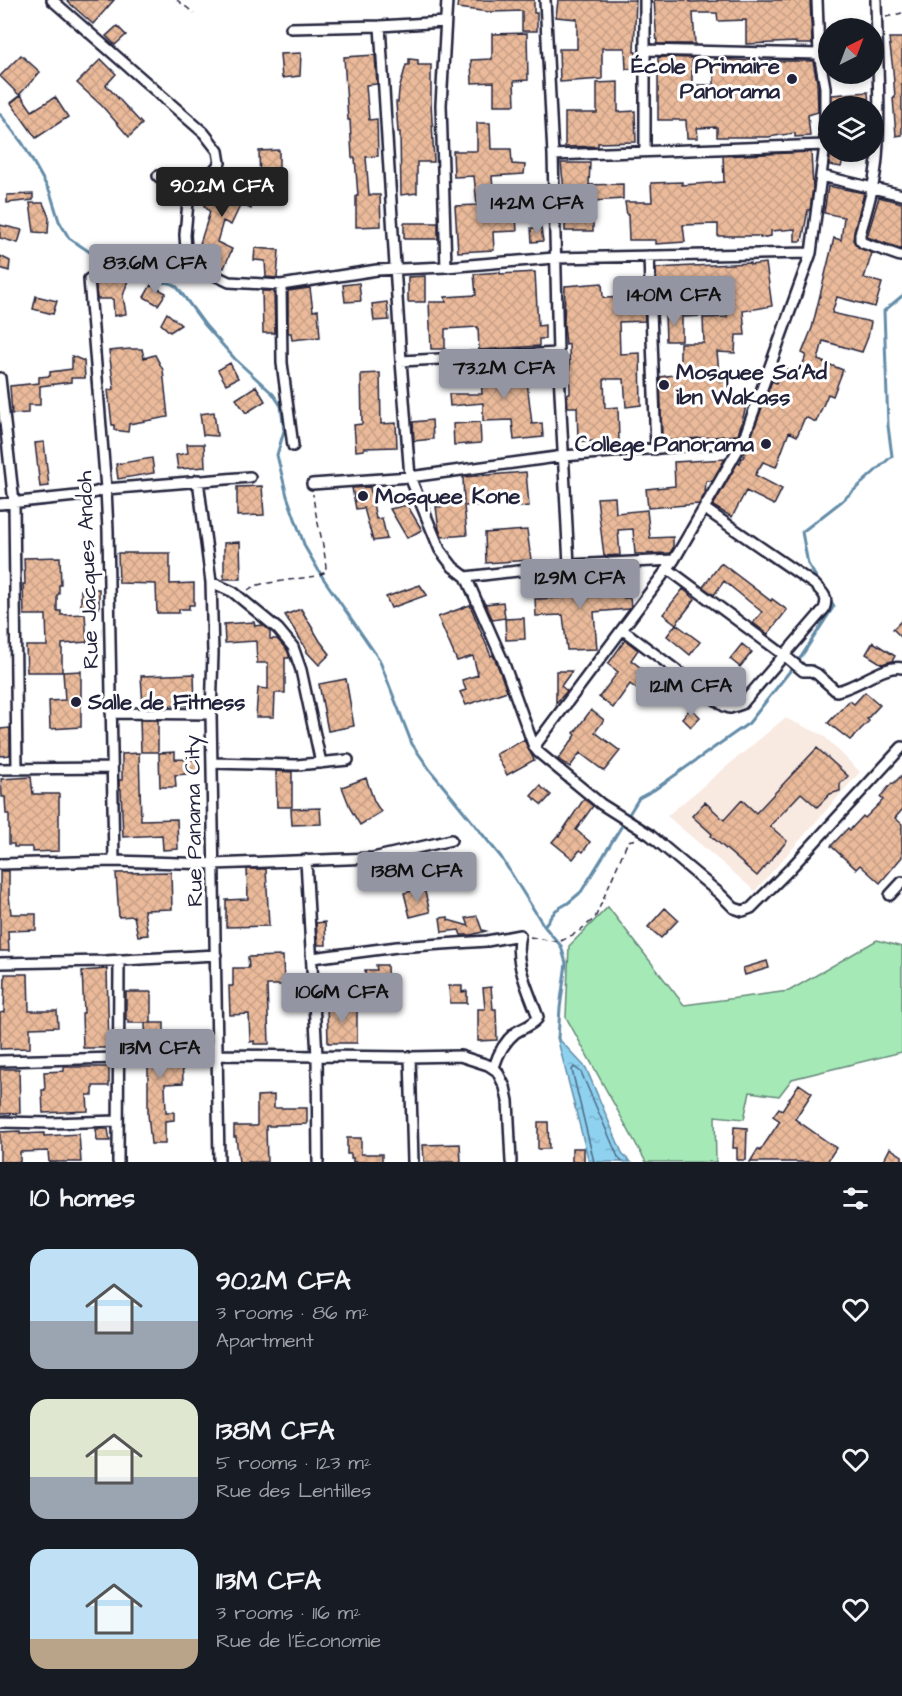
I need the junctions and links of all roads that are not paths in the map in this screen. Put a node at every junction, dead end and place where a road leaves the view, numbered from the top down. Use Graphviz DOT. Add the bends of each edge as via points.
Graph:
graph roads {
  1 [pos="52,0"];
  2 [pos="447,0"];
  3 [pos="545,0"];
  4 [pos="645,0"];
  5 [pos="817,0"];
  6 [pos="876,0"];
  7 [pos="445,22"];
  8 [pos="380,26"];
  9 [pos="818,27"];
  10 [pos="291,28"];
  11 [pos="645,50"];
  12 [pos="818,54"];
  13 [pos="818,145"];
  14 [pos="645,151"];
  15 [pos="553,155"];
  16 [pos="823,162"];
  17 [pos="158,176"];
  18 [pos="822,176"];
  19 [pos="873,188"];
  20 [pos="902,195"];
  21 [pos="188,202"];
  22 [pos="811,253"];
  23 [pos="649,256"];
  24 [pos="900,256"];
  25 [pos="554,258"];
  26 [pos="446,267"];
  27 [pos="396,268"];
  28 [pos="88,279"];
  29 [pos="281,285"];
  30 [pos="558,353"];
  31 [pos="401,361"];
  32 [pos="0,378"];
  33 [pos="743,441"];
  34 [pos="293,446"];
  35 [pos="656,449"];
  36 [pos="564,456"];
  37 [pos="250,477"];
  38 [pos="411,477"];
  39 [pos="198,480"];
  40 [pos="312,484"];
  41 [pos="106,489"];
  42 [pos="14,503"];
  43 [pos="0,504"];
  44 [pos="705,509"];
  45 [pos="674,560"];
  46 [pos="569,566"];
  47 [pos="668,569"];
  48 [pos="466,577"];
  49 [pos="211,582"];
  50 [pos="623,630"];
  51 [pos="784,655"];
  52 [pos="902,668"];
  53 [pos="111,713"];
  54 [pos="211,714"];
  55 [pos="534,747"];
  56 [pos="902,747"];
  57 [pos="348,760"];
  58 [pos="213,763"];
  59 [pos="321,763"];
  60 [pos="112,768"];
  61 [pos="0,769"];
  62 [pos="17,769"];
  63 [pos="450,840"];
  64 [pos="306,860"];
  65 [pos="114,861"];
  66 [pos="0,864"];
  67 [pos="213,864"];
  68 [pos="902,882"];
  69 [pos="890,895"];
  70 [pos="216,955"];
  71 [pos="312,958"];
  72 [pos="119,960"];
  73 [pos="0,963"];
  74 [pos="217,1055"];
  75 [pos="317,1056"];
  76 [pos="410,1057"];
  77 [pos="118,1059"];
  78 [pos="0,1061"];
  79 [pos="494,1067"];
  80 [pos="117,1121"];
  81 [pos="0,1122"];
  82 [pos="118,1162"];
  83 [pos="219,1162"];
  84 [pos="318,1162"];
  85 [pos="413,1162"];
  86 [pos="511,1162"];
  1 -- 21 [label="street" via="204,133 218,151 220,163"];
  2 -- 7 [label="street"];
  3 -- 15 [label="street"];
  4 -- 11 [label="street"];
  5 -- 9 [label="street"];
  6 -- 19 [label="street" via="879,119"];
  7 -- 8 [label="street"];
  7 -- 26 [label="street" via="441,105"];
  8 -- 10 [label="street"];
  8 -- 27 [label="street"];
  11 -- 12 [label="street"];
  11 -- 14 [label="street"];
  13 -- 14 [label="street"];
  14 -- 15 [label="street"];
  15 -- 25 [label="street"];
  16 -- 18 [label="street"];
  17 -- 21 [label="street"];
  18 -- 19 [label="street"];
  18 -- 22 [label="street"];
  19 -- 20 [label="street"];
  19 -- 24 [label="street" via="860,240"];
  21 -- 29 [label="street" via="186,249 194,260 229,282"];
  22 -- 23 [label="street"];
  22 -- 33 [label="street"];
  23 -- 25 [label="street"];
  23 -- 35 [label="street"];
  25 -- 26 [label="street"];
  25 -- 30 [label="street"];
  26 -- 27 [label="street"];
  27 -- 29 [label="street"];
  27 -- 31 [label="street"];
  28 -- 41 [label="street, Rue Jacques Andoh"];
  29 -- 34 [label="street" via="282,363"];
  30 -- 31 [label="street"];
  30 -- 36 [label="street"];
  31 -- 38 [label="street"];
  32 -- 42 [label="street"];
  33 -- 35 [label="street"];
  33 -- 44 [label="street"];
  35 -- 36 [label="street"];
  36 -- 38 [label="street"];
  36 -- 46 [label="street"];
  37 -- 39 [label="street"];
  38 -- 40 [label="street"];
  38 -- 48 [label="street" via="440,550"];
  39 -- 41 [label="street"];
  39 -- 49 [label="street, Rue Panama City"];
  41 -- 42 [label="street"];
  41 -- 53 [label="street, Rue Jacques Andoh"];
  42 -- 43 [label="street"];
  42 -- 62 [label="street"];
  44 -- 45 [label="street"];
  44 -- 51 [label="street" via="814,584 826,597 824,609"];
  45 -- 46 [label="street"];
  45 -- 47 [label="street"];
  46 -- 48 [label="street"];
  47 -- 50 [label="street"];
  47 -- 51 [label="street"];
  48 -- 55 [label="street" via="503,661"];
  49 -- 54 [label="street, Rue Panama City"];
  49 -- 59 [label="street" via="233,592 278,629 293,647 302,670"];
  50 -- 51 [label="street" via="730,708 742,704"];
  50 -- 55 [label="street"];
  51 -- 52 [label="street" via="803,671 822,677 836,691 886,669"];
  53 -- 54 [label="street"];
  53 -- 60 [label="street, Rue Jacques Andoh"];
  54 -- 58 [label="street, Rue Panama City"];
  55 -- 56 [label="street" via="601,804 650,835 734,908 743,911 751,908 789,870"];
  57 -- 59 [label="street"];
  58 -- 59 [label="street"];
  58 -- 67 [label="street, Rue Panama City"];
  60 -- 62 [label="street"];
  60 -- 65 [label="street, Rue Jacques Andoh"];
  61 -- 62 [label="street"];
  63 -- 64 [label="street" via="373,858"];
  64 -- 67 [label="street"];
  64 -- 71 [label="street"];
  65 -- 66 [label="street"];
  65 -- 67 [label="street"];
  67 -- 70 [label="street, Rue Panama City"];
  68 -- 69 [label="street"];
  70 -- 72 [label="street"];
  70 -- 74 [label="street, Rue Panama City"];
  71 -- 75 [label="street"];
  71 -- 79 [label="street" via="520,935 519,960 538,1017 507,1041"];
  72 -- 73 [label="street"];
  72 -- 77 [label="street"];
  74 -- 75 [label="street"];
  74 -- 83 [label="street, Rue Panama City"];
  75 -- 76 [label="street"];
  75 -- 84 [label="street"];
  76 -- 79 [label="street" via="460,1056"];
  76 -- 85 [label="street"];
  77 -- 78 [label="street"];
  77 -- 80 [label="street"];
  79 -- 86 [label="street" via="508,1101"];
  80 -- 81 [label="street"];
  80 -- 82 [label="street"];
}
